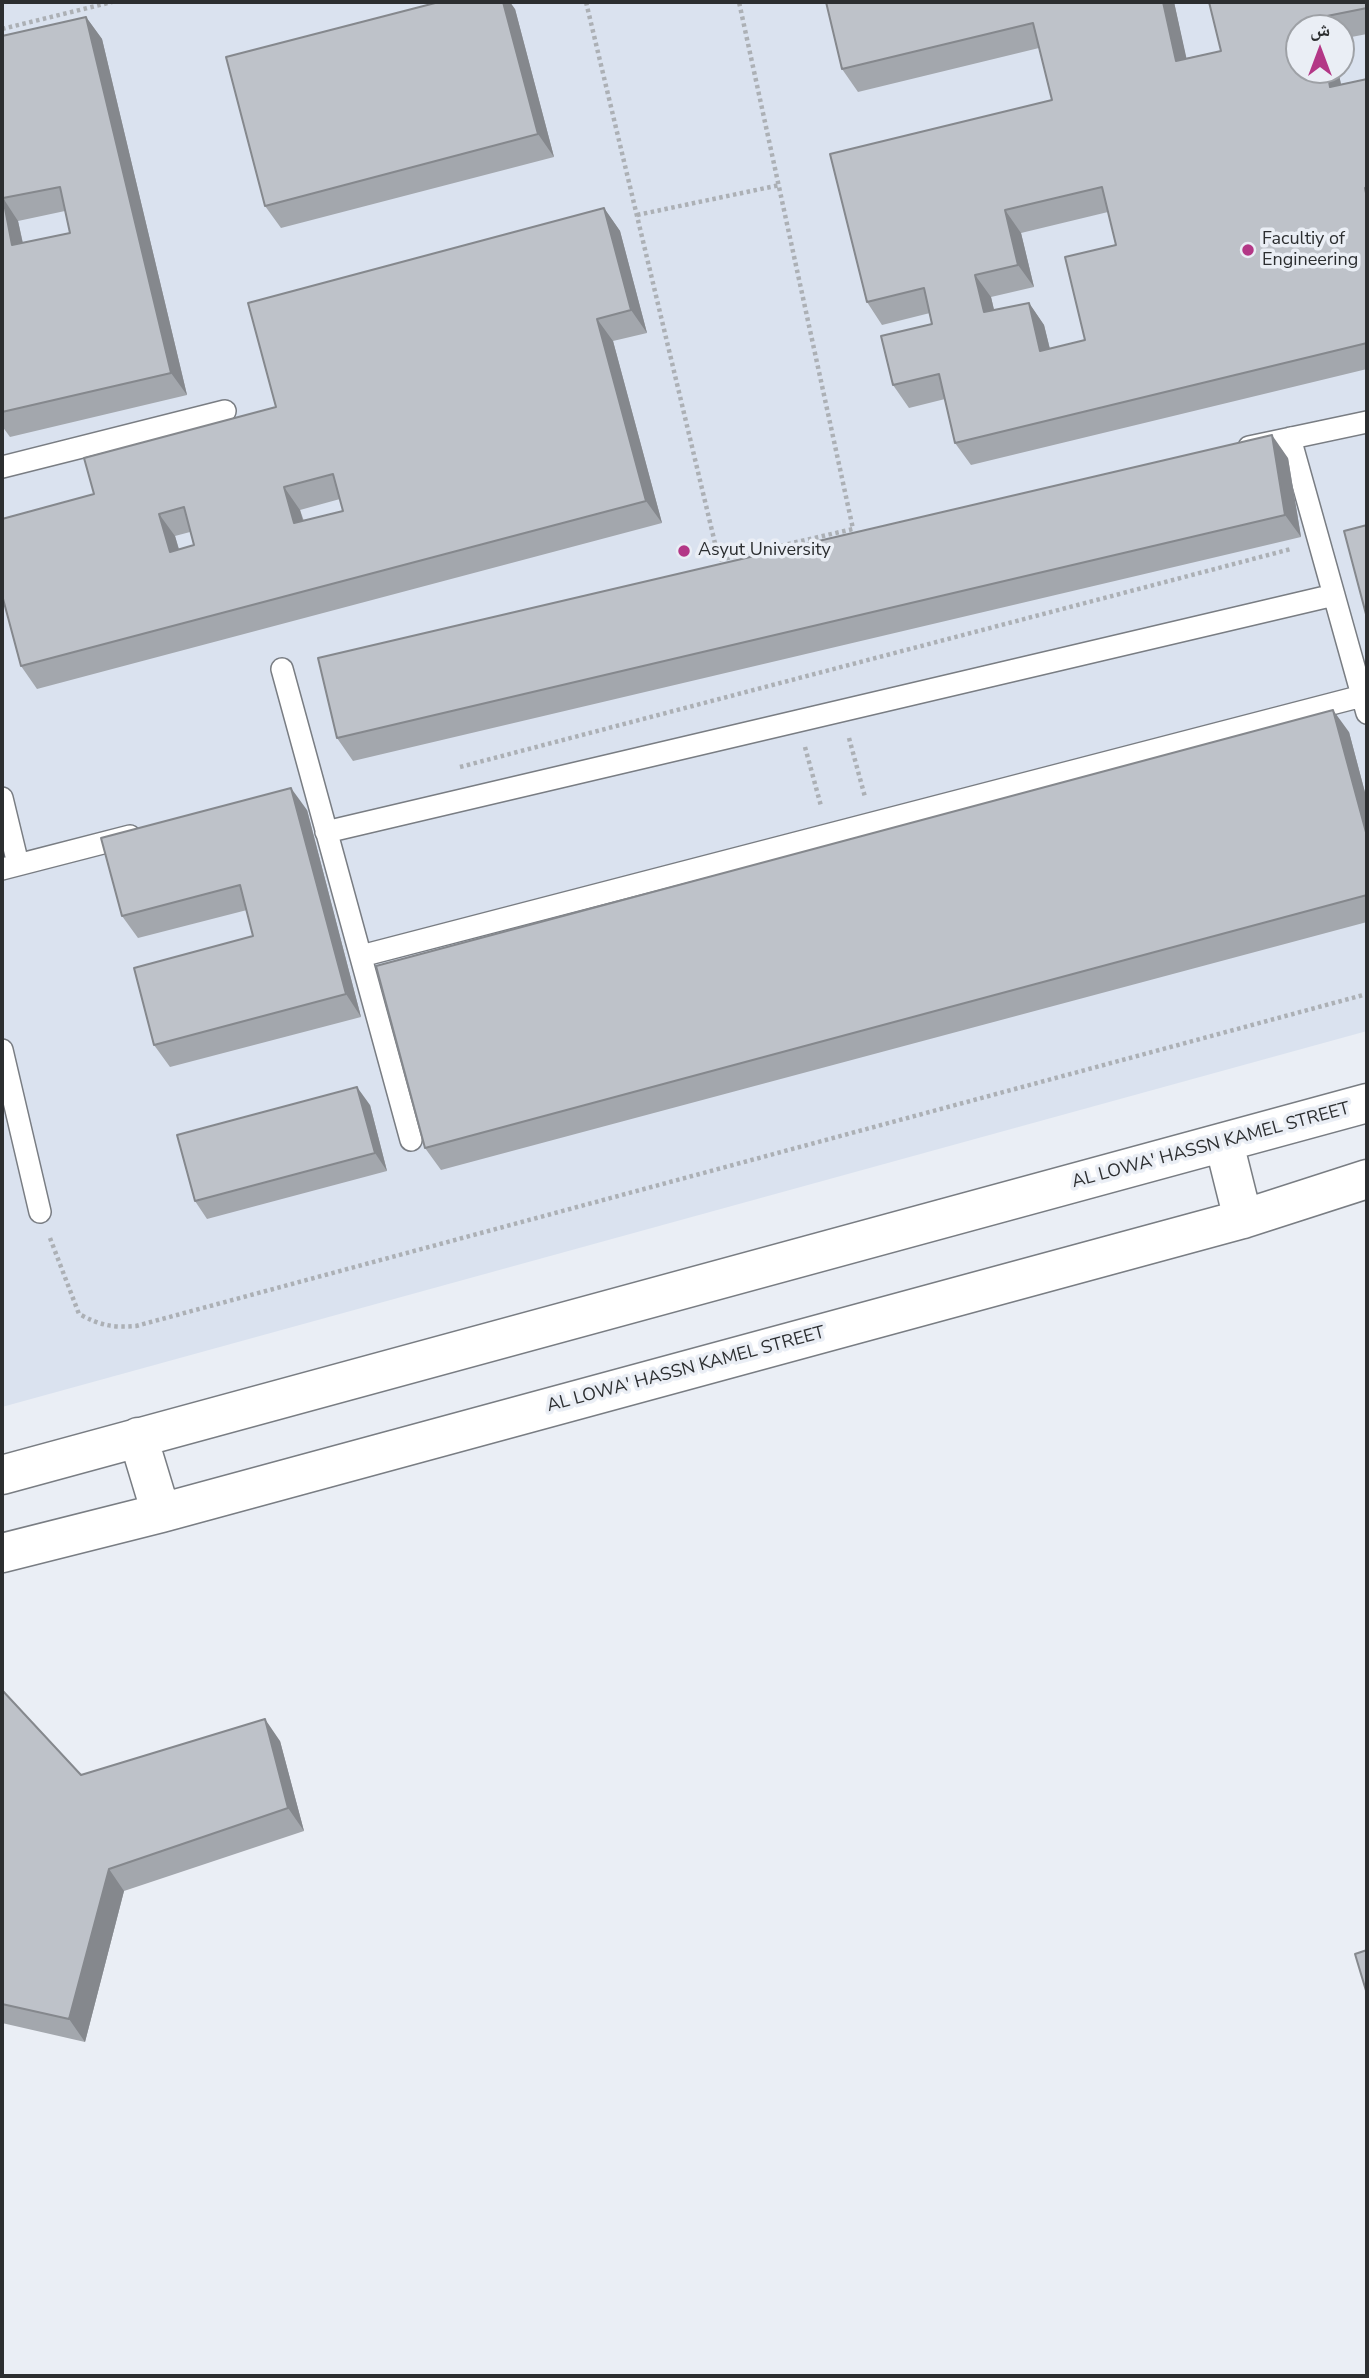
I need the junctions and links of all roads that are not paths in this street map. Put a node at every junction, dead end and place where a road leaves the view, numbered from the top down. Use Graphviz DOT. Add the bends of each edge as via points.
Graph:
graph roads {
  1 [pos="225,411"];
  2 [pos="1367,422"];
  3 [pos="1290,438"];
  4 [pos="1225,452"];
  5 [pos="2,467"];
  6 [pos="1334,594"];
  7 [pos="282,669"];
  8 [pos="1365,704"];
  9 [pos="2,798"];
  10 [pos="153,830"];
  11 [pos="326,832"];
  12 [pos="10,867"];
  13 [pos="361,956"];
  14 [pos="2,1050"];
  15 [pos="1367,1103"];
  16 [pos="411,1140"];
  17 [pos="1224,1143"];
  18 [pos="1367,1179"];
  19 [pos="40,1212"];
  20 [pos="1242,1219"];
  21 [pos="138,1437"];
  22 [pos="2,1475"];
  23 [pos="160,1513"];
  24 [pos="2,1553"];
  1 -- 5 [label="lane"];
  2 -- 3 [label="lane"];
  3 -- 4 [label="lane"];
  3 -- 6 [label="lane"];
  6 -- 8 [label="lane"];
  6 -- 11 [label="lane"];
  7 -- 11 [label="lane" via="308,791"];
  8 -- 13 [label="lane" via="871,823"];
  9 -- 12 [label="lane"];
  10 -- 12 [label="lane"];
  11 -- 13 [label="lane"];
  13 -- 16 [label="lane"];
  14 -- 19 [label="lane"];
  15 -- 17 [label="main road, AL LOWA' HASSN KAMEL STREET"];
  17 -- 20 [label="main road"];
  17 -- 21 [label="main road, AL LOWA' HASSN KAMEL STREET"];
  18 -- 20 [label="main road, AL LOWA' HASSN KAMEL STREET"];
  20 -- 23 [label="main road, AL LOWA' HASSN KAMEL STREET"];
  21 -- 22 [label="main road, AL LOWA' HASSN KAMEL STREET"];
  21 -- 23 [label="main road"];
  23 -- 24 [label="main road, AL LOWA' HASSN KAMEL STREET"];
}
